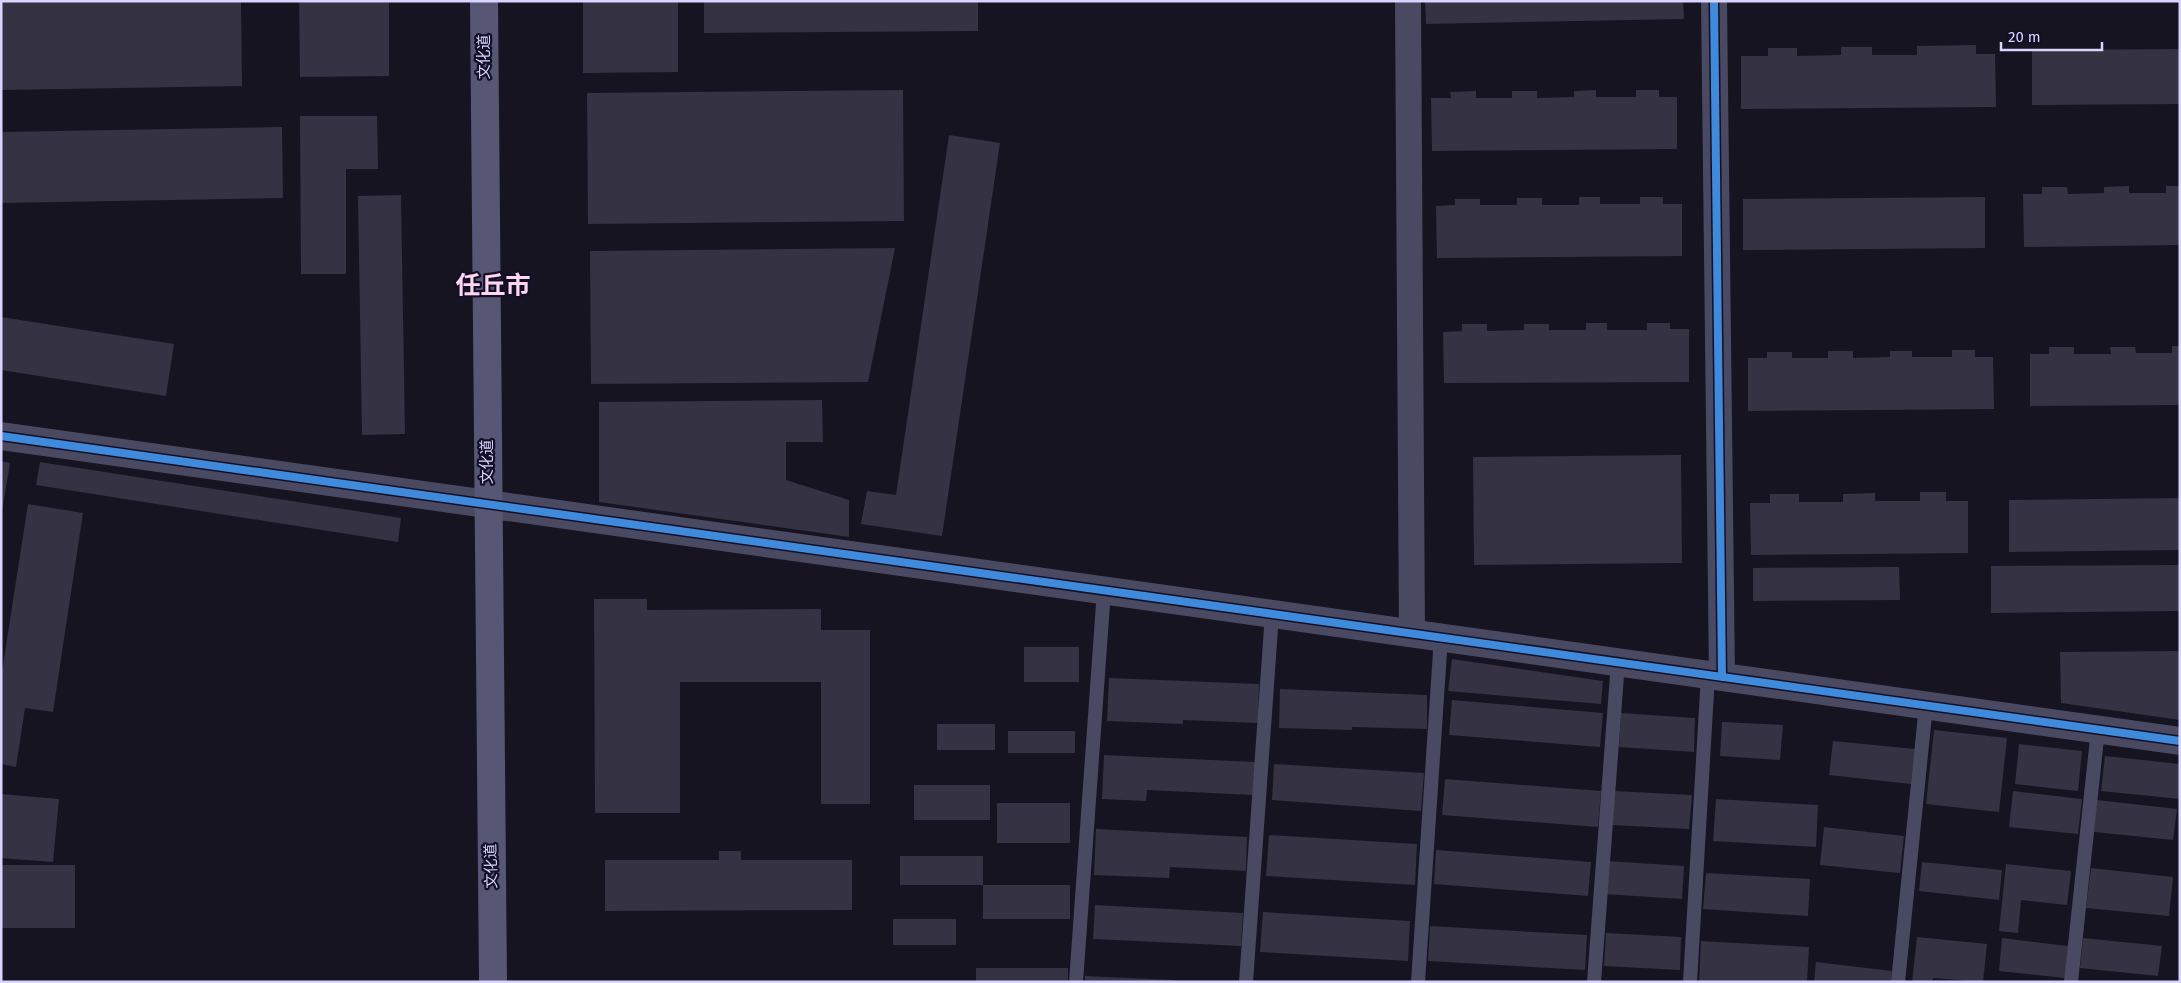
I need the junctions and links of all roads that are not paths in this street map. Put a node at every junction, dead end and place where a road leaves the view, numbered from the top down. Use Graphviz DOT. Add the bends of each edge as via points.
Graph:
graph roads {
  1 [pos="484,1"];
  2 [pos="1408,1"];
  3 [pos="1714,1"];
  4 [pos="1,436"];
  5 [pos="488,504"];
  6 [pos="1104,590"];
  7 [pos="1272,614"];
  8 [pos="1412,633"];
  9 [pos="1441,637"];
  10 [pos="1618,662"];
  11 [pos="1715,676"];
  12 [pos="1926,705"];
  13 [pos="2098,729"];
  14 [pos="2180,741"];
  15 [pos="493,982"];
  16 [pos="1076,982"];
  17 [pos="1246,982"];
  18 [pos="1418,982"];
  19 [pos="1594,982"];
  20 [pos="1690,982"];
  21 [pos="1898,982"];
  22 [pos="2070,982"];
  1 -- 5 [label="main road, 文化道"];
  2 -- 8 [label="street"];
  3 -- 11 [label="street"];
  4 -- 5 [label="street"];
  5 -- 6 [label="street"];
  5 -- 15 [label="main road, 文化道"];
  6 -- 7 [label="street"];
  6 -- 16 [label="lane"];
  7 -- 8 [label="street"];
  7 -- 17 [label="lane"];
  8 -- 9 [label="street"];
  9 -- 10 [label="street"];
  9 -- 18 [label="lane"];
  10 -- 11 [label="street"];
  10 -- 19 [label="lane"];
  11 -- 12 [label="street"];
  11 -- 20 [label="lane"];
  12 -- 13 [label="street"];
  12 -- 21 [label="lane"];
  13 -- 14 [label="street"];
  13 -- 22 [label="lane"];
}
